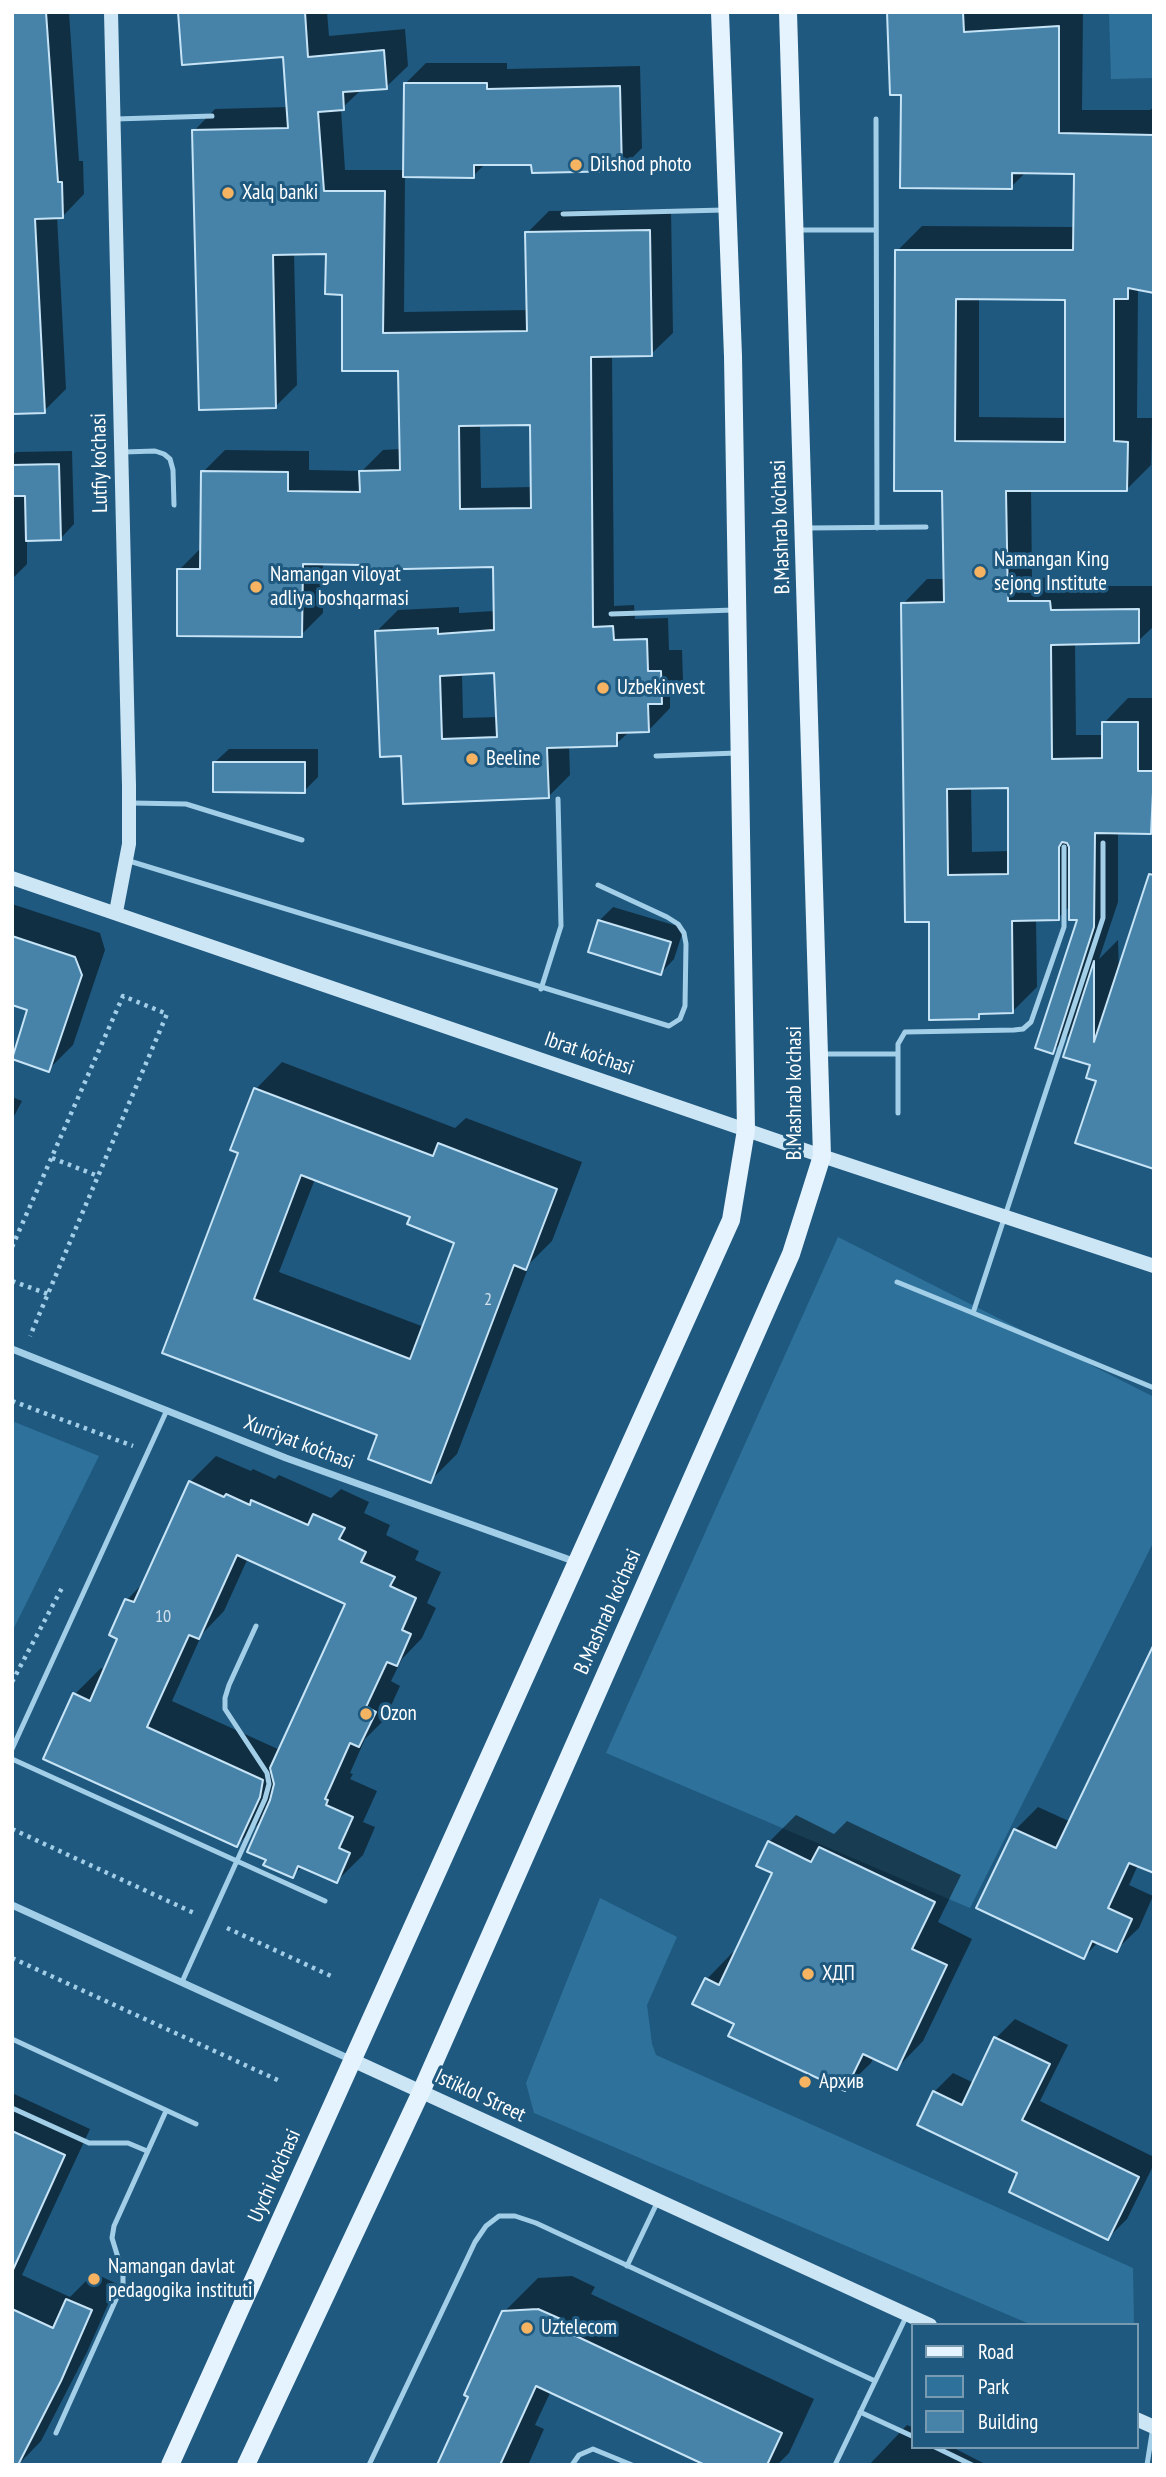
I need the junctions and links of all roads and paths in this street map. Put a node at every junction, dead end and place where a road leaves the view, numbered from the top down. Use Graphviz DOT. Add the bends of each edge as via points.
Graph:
graph roads {
  1 [pos="111,12"];
  2 [pos="720,12"];
  3 [pos="788,12"];
  4 [pos="212,116"];
  5 [pos="876,118"];
  6 [pos="113,119"];
  7 [pos="727,210"];
  8 [pos="563,214"];
  9 [pos="794,230"];
  10 [pos="876,230"];
  11 [pos="121,452"];
  12 [pos="174,505"];
  13 [pos="926,527"];
  14 [pos="803,528"];
  15 [pos="877,528"];
  16 [pos="737,610"];
  17 [pos="611,614"];
  18 [pos="740,753"];
  19 [pos="656,756"];
  20 [pos="558,799"];
  21 [pos="129,803"];
  22 [pos="302,840"];
  23 [pos="1103,844"];
  24 [pos="1064,847"];
  25 [pos="126,860"];
  26 [pos="12,878"];
  27 [pos="598,885"];
  28 [pos="116,912"];
  29 [pos="541,989"];
  30 [pos="819,1054"];
  31 [pos="898,1054"];
  32 [pos="898,1113"];
  33 [pos="746,1130"];
  34 [pos="822,1156"];
  35 [pos="52,1158"];
  36 [pos="98,1176"];
  37 [pos="1005,1217"];
  38 [pos="12,1247"];
  39 [pos="1154,1266"];
  40 [pos="12,1281"];
  41 [pos="897,1282"];
  42 [pos="48,1294"];
  43 [pos="973,1313"];
  44 [pos="12,1349"];
  45 [pos="23,1353"];
  46 [pos="1154,1388"];
  47 [pos="12,1401"];
  48 [pos="167,1410"];
  49 [pos="135,1447"];
  50 [pos="577,1562"];
  51 [pos="256,1626"];
  52 [pos="12,1749"];
  53 [pos="12,1759"];
  54 [pos="12,1829"];
  55 [pos="237,1861"];
  56 [pos="325,1901"];
  57 [pos="12,1905"];
  58 [pos="210,1920"];
  59 [pos="12,1958"];
  60 [pos="331,1976"];
  61 [pos="182,1982"];
  62 [pos="12,2039"];
  63 [pos="352,2060"];
  64 [pos="282,2082"];
  65 [pos="421,2092"];
  66 [pos="12,2108"];
  67 [pos="166,2111"];
  68 [pos="195,2124"];
  69 [pos="147,2151"];
  70 [pos="658,2200"];
  71 [pos="627,2266"];
  72 [pos="907,2314"];
  73 [pos="926,2323"];
  74 [pos="876,2381"];
  75 [pos="860,2412"];
  76 [pos="1153,2425"];
  77 [pos="56,2432"];
  78 [pos="911,2436"];
  79 [pos="939,2449"];
  80 [pos="170,2465"];
  81 [pos="246,2465"];
  82 [pos="369,2465"];
  83 [pos="572,2465"];
  84 [pos="632,2465"];
  85 [pos="835,2465"];
  86 [pos="972,2465"];
  87 [pos="1147,2465"];
  1 -- 6 [label="street, Lutfiy ko'chasi"];
  2 -- 7 [label="main road, B.Mashrab ko'chasi"];
  3 -- 9 [label="main road, B.Mashrab ko'chasi"];
  4 -- 6 [label="lane"];
  5 -- 10 [label="lane"];
  6 -- 11 [label="street, Lutfiy ko'chasi"];
  7 -- 8 [label="lane"];
  7 -- 16 [label="main road, B.Mashrab ko'chasi"];
  9 -- 10 [label="lane"];
  9 -- 14 [label="main road, B.Mashrab ko'chasi"];
  10 -- 15 [label="lane"];
  11 -- 12 [label="lane" via="155,451 170,459"];
  11 -- 21 [label="street, Lutfiy ko'chasi"];
  13 -- 15 [label="lane"];
  14 -- 15 [label="lane"];
  14 -- 30 [label="main road, B.Mashrab ko'chasi"];
  16 -- 17 [label="lane"];
  16 -- 18 [label="main road, B.Mashrab ko'chasi"];
  18 -- 19 [label="lane"];
  18 -- 33 [label="main road, B.Mashrab ko'chasi"];
  20 -- 29 [label="lane" via="561,926"];
  21 -- 22 [label="lane" via="186,804"];
  21 -- 25 [label="street, Lutfiy ko'chasi"];
  23 -- 37 [label="lane" via="1102,918"];
  24 -- 31 [label="lane" via="1064,927 1031,1023 1014,1030 905,1032"];
  25 -- 28 [label="street, Lutfiy ko'chasi"];
  25 -- 29 [label="lane"];
  26 -- 28 [label="street, Ibrat ko'chasi"];
  27 -- 29 [label="lane" via="667,916 684,933 685,1006 680,1018 669,1027 657,1025"];
  28 -- 33 [label="street, Ibrat ko'chasi"];
  30 -- 31 [label="lane"];
  30 -- 34 [label="main road, B.Mashrab ko'chasi"];
  31 -- 32 [label="lane"];
  33 -- 34 [label="street, Ibrat ko'chasi"];
  33 -- 50 [label="main road, B.Mashrab ko'chasi" via="731,1220"];
  34 -- 37 [label="street, Ibrat ko'chasi"];
  34 -- 65 [label="main road, B.Mashrab ko'chasi" via="791,1254"];
  35 -- 36 [label="path"];
  35 -- 36 [label="path" via="123,996 167,1014"];
  35 -- 38 [label="path"];
  36 -- 42 [label="path"];
  37 -- 39 [label="street, Ibrat ko'chasi"];
  37 -- 43 [label="lane"];
  40 -- 42 [label="path"];
  41 -- 43 [label="lane"];
  42 -- 45 [label="path"];
  43 -- 46 [label="lane"];
  44 -- 45 [label="street, Xurriyat ko‘chasi"];
  45 -- 48 [label="street, Xurriyat ko‘chasi"];
  47 -- 49 [label="path"];
  48 -- 50 [label="street, Xurriyat ko‘chasi" via="286,1458"];
  48 -- 52 [label="lane"];
  50 -- 63 [label="main road, B.Mashrab ko'chasi"];
  51 -- 55 [label="lane" via="229,1685 225,1709 267,1773 269,1784"];
  53 -- 55 [label="lane"];
  54 -- 58 [label="path"];
  55 -- 56 [label="lane"];
  55 -- 58 [label="lane"];
  57 -- 61 [label="street, Istiklol Street"];
  58 -- 60 [label="path"];
  58 -- 61 [label="lane"];
  59 -- 64 [label="path"];
  61 -- 63 [label="street, Istiklol Street"];
  62 -- 67 [label="lane"];
  63 -- 65 [label="street, Istiklol Street"];
  63 -- 80 [label="main road, Uychi ko’chasi"];
  65 -- 70 [label="street, Istiklol Street"];
  65 -- 81 [label="main road"];
  66 -- 69 [label="lane" via="89,2143 128,2143"];
  67 -- 68 [label="lane"];
  67 -- 69 [label="lane"];
  69 -- 77 [label="lane" via="114,2226 112,2238 123,2284"];
  70 -- 71 [label="lane"];
  70 -- 72 [label="street, Istiklol Street"];
  71 -- 74 [label="lane"];
  71 -- 82 [label="lane" via="515,2216 499,2217 486,2226"];
  72 -- 73 [label="street, Istiklol Street"];
  72 -- 74 [label="lane"];
  74 -- 75 [label="lane"];
  75 -- 78 [label="lane"];
  75 -- 85 [label="lane"];
  76 -- 87 [label="lane"];
  79 -- 86 [label="lane"];
  83 -- 84 [label="lane" via="579,2455 593,2449"];
}
